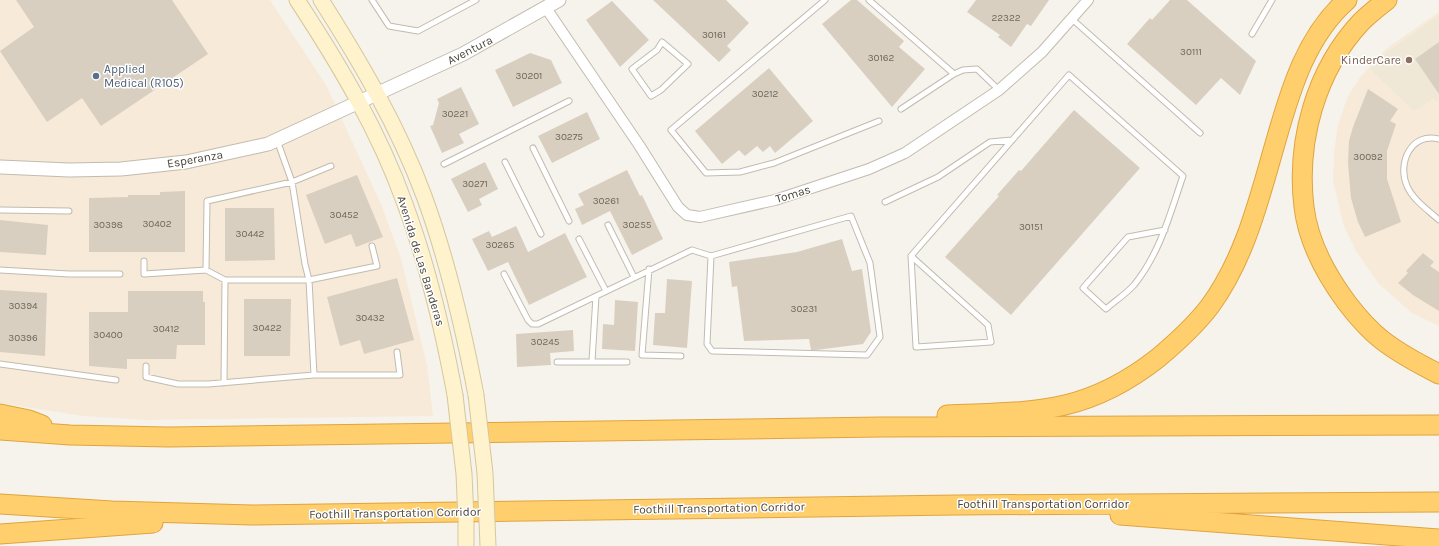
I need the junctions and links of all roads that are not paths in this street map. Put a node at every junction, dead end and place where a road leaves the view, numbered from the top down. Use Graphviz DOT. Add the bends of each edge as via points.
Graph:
graph roads {
  1 [pos="297,0"];
  2 [pos="321,0"];
  3 [pos="372,0"];
  4 [pos="476,0"];
  5 [pos="559,0"];
  6 [pos="825,0"];
  7 [pos="869,0"];
  8 [pos="1088,0"];
  9 [pos="1272,0"];
  10 [pos="1348,0"];
  11 [pos="1387,0"];
  12 [pos="545,6"];
  13 [pos="1072,19"];
  14 [pos="1252,34"];
  15 [pos="632,70"];
  16 [pos="954,74"];
  17 [pos="999,90"];
  18 [pos="378,94"];
  19 [pos="568,101"];
  20 [pos="360,103"];
  21 [pos="901,109"];
  22 [pos="879,121"];
  23 [pos="1200,133"];
  24 [pos="1439,139"];
  25 [pos="277,140"];
  26 [pos="1012,140"];
  27 [pos="533,148"];
  28 [pos="505,162"];
  29 [pos="444,164"];
  30 [pos="331,166"];
  31 [pos="0,168"];
  32 [pos="292,182"];
  33 [pos="885,202"];
  34 [pos="0,210"];
  35 [pos="69,211"];
  36 [pos="1439,220"];
  37 [pos="569,221"];
  38 [pos="608,225"];
  39 [pos="1165,230"];
  40 [pos="540,234"];
  41 [pos="579,239"];
  42 [pos="372,246"];
  43 [pos="711,256"];
  44 [pos="911,256"];
  45 [pos="144,261"];
  46 [pos="649,269"];
  47 [pos="0,270"];
  48 [pos="206,270"];
  49 [pos="120,274"];
  50 [pos="504,274"];
  51 [pos="634,277"];
  52 [pos="225,280"];
  53 [pos="309,280"];
  54 [pos="606,291"];
  55 [pos="596,296"];
  56 [pos="397,352"];
  57 [pos="682,356"];
  58 [pos="592,361"];
  59 [pos="557,362"];
  60 [pos="627,362"];
  61 [pos="0,364"];
  62 [pos="146,366"];
  63 [pos="1439,374"];
  64 [pos="314,375"];
  65 [pos="116,380"];
  66 [pos="224,383"];
  67 [pos="0,414"];
  68 [pos="1439,425"];
  69 [pos="881,427"];
  70 [pos="0,430"];
  71 [pos="70,435"];
  72 [pos="1439,502"];
  73 [pos="0,504"];
  74 [pos="956,505"];
  75 [pos="252,515"];
  76 [pos="0,534"];
  77 [pos="1439,539"];
  78 [pos="466,546"];
  79 [pos="488,546"];
  1 -- 20 [label="main road, Avenida de Las Banderas"];
  2 -- 18 [label="main road, Avenida de Las Banderas"];
  3 -- 4 [label="lane" via="389,26 418,31"];
  5 -- 12 [label="street, Aventura"];
  6 -- 22 [label="lane" via="671,130 706,173 740,172 774,163"];
  7 -- 16 [label="lane"];
  8 -- 13 [label="street, Tomas"];
  9 -- 14 [label="lane"];
  10 -- 69 [label="highway" via="1311,46 1298,72 1247,235 1234,265 1210,306 1174,345 1126,380 1082,400 1035,410 911,418"];
  11 -- 63 [label="highway" via="1362,21 1344,43 1319,90 1304,143 1304,208 1320,259 1334,285 1354,312 1381,339 1411,360"];
  12 -- 17 [label="street, Tomas" via="639,145 678,208 687,215 700,217 775,200 869,169 918,145"];
  12 -- 18 [label="street, Aventura" via="463,54"];
  13 -- 17 [label="street, Tomas" via="1042,52"];
  13 -- 23 [label="lane"];
  15 -- 15 [label="lane" via="651,96 661,90 688,64 662,42 657,50"];
  16 -- 17 [label="lane" via="977,69"];
  16 -- 21 [label="lane"];
  18 -- 20 [label="street, Esperanza"];
  18 -- 79 [label="main road, Avenida de Las Banderas, bridge" via="424,195 463,324 476,395 485,473"];
  19 -- 29 [label="lane"];
  20 -- 25 [label="street, Esperanza"];
  20 -- 78 [label="main road, Avenida de Las Banderas, bridge" via="405,203 443,329 455,395 464,474"];
  24 -- 36 [label="lane" via="1429,136 1420,139 1411,148 1404,166 1406,185 1411,194"];
  25 -- 31 [label="street, Esperanza" via="186,162 143,167 70,170"];
  25 -- 32 [label="lane"];
  26 -- 33 [label="lane" via="990,142 938,177"];
  26 -- 39 [label="lane" via="1069,75 1183,176"];
  26 -- 44 [label="lane"];
  27 -- 37 [label="lane"];
  28 -- 40 [label="lane"];
  30 -- 32 [label="lane"];
  32 -- 48 [label="lane" via="207,201"];
  32 -- 53 [label="lane"];
  34 -- 35 [label="lane"];
  38 -- 51 [label="lane"];
  39 -- 39 [label="lane" via="1128,237 1083,288 1106,309 1133,286 1152,261"];
  41 -- 54 [label="lane"];
  42 -- 53 [label="lane" via="377,266"];
  43 -- 43 [label="lane" via="851,216 870,263 880,337 867,355 712,352 706,344"];
  43 -- 46 [label="lane" via="692,250"];
  44 -- 44 [label="lane" via="988,325 991,342 916,347"];
  45 -- 48 [label="lane" via="144,274"];
  46 -- 51 [label="lane"];
  46 -- 57 [label="lane" via="642,355"];
  47 -- 49 [label="lane"];
  48 -- 52 [label="lane"];
  50 -- 55 [label="lane" via="532,324 538,324"];
  51 -- 54 [label="lane"];
  52 -- 53 [label="lane"];
  52 -- 66 [label="lane"];
  53 -- 64 [label="lane"];
  54 -- 55 [label="lane"];
  55 -- 58 [label="lane"];
  56 -- 64 [label="lane" via="400,375"];
  58 -- 59 [label="lane"];
  58 -- 60 [label="lane"];
  61 -- 65 [label="lane"];
  62 -- 66 [label="lane" via="146,377 178,384"];
  64 -- 66 [label="lane"];
  67 -- 71 [label="highway" via="29,420"];
  68 -- 69 [label="highway"];
  69 -- 71 [label="highway" via="268,437"];
  70 -- 71 [label="highway"];
  72 -- 74 [label="highway, Foothill Transportation Corridor"];
  73 -- 75 [label="highway, Foothill Transportation Corridor" via="112,511"];
  74 -- 75 [label="highway, Foothill Transportation Corridor"];
  74 -- 77 [label="highway" via="973,512 1088,513"];
  75 -- 76 [label="highway"];
}
